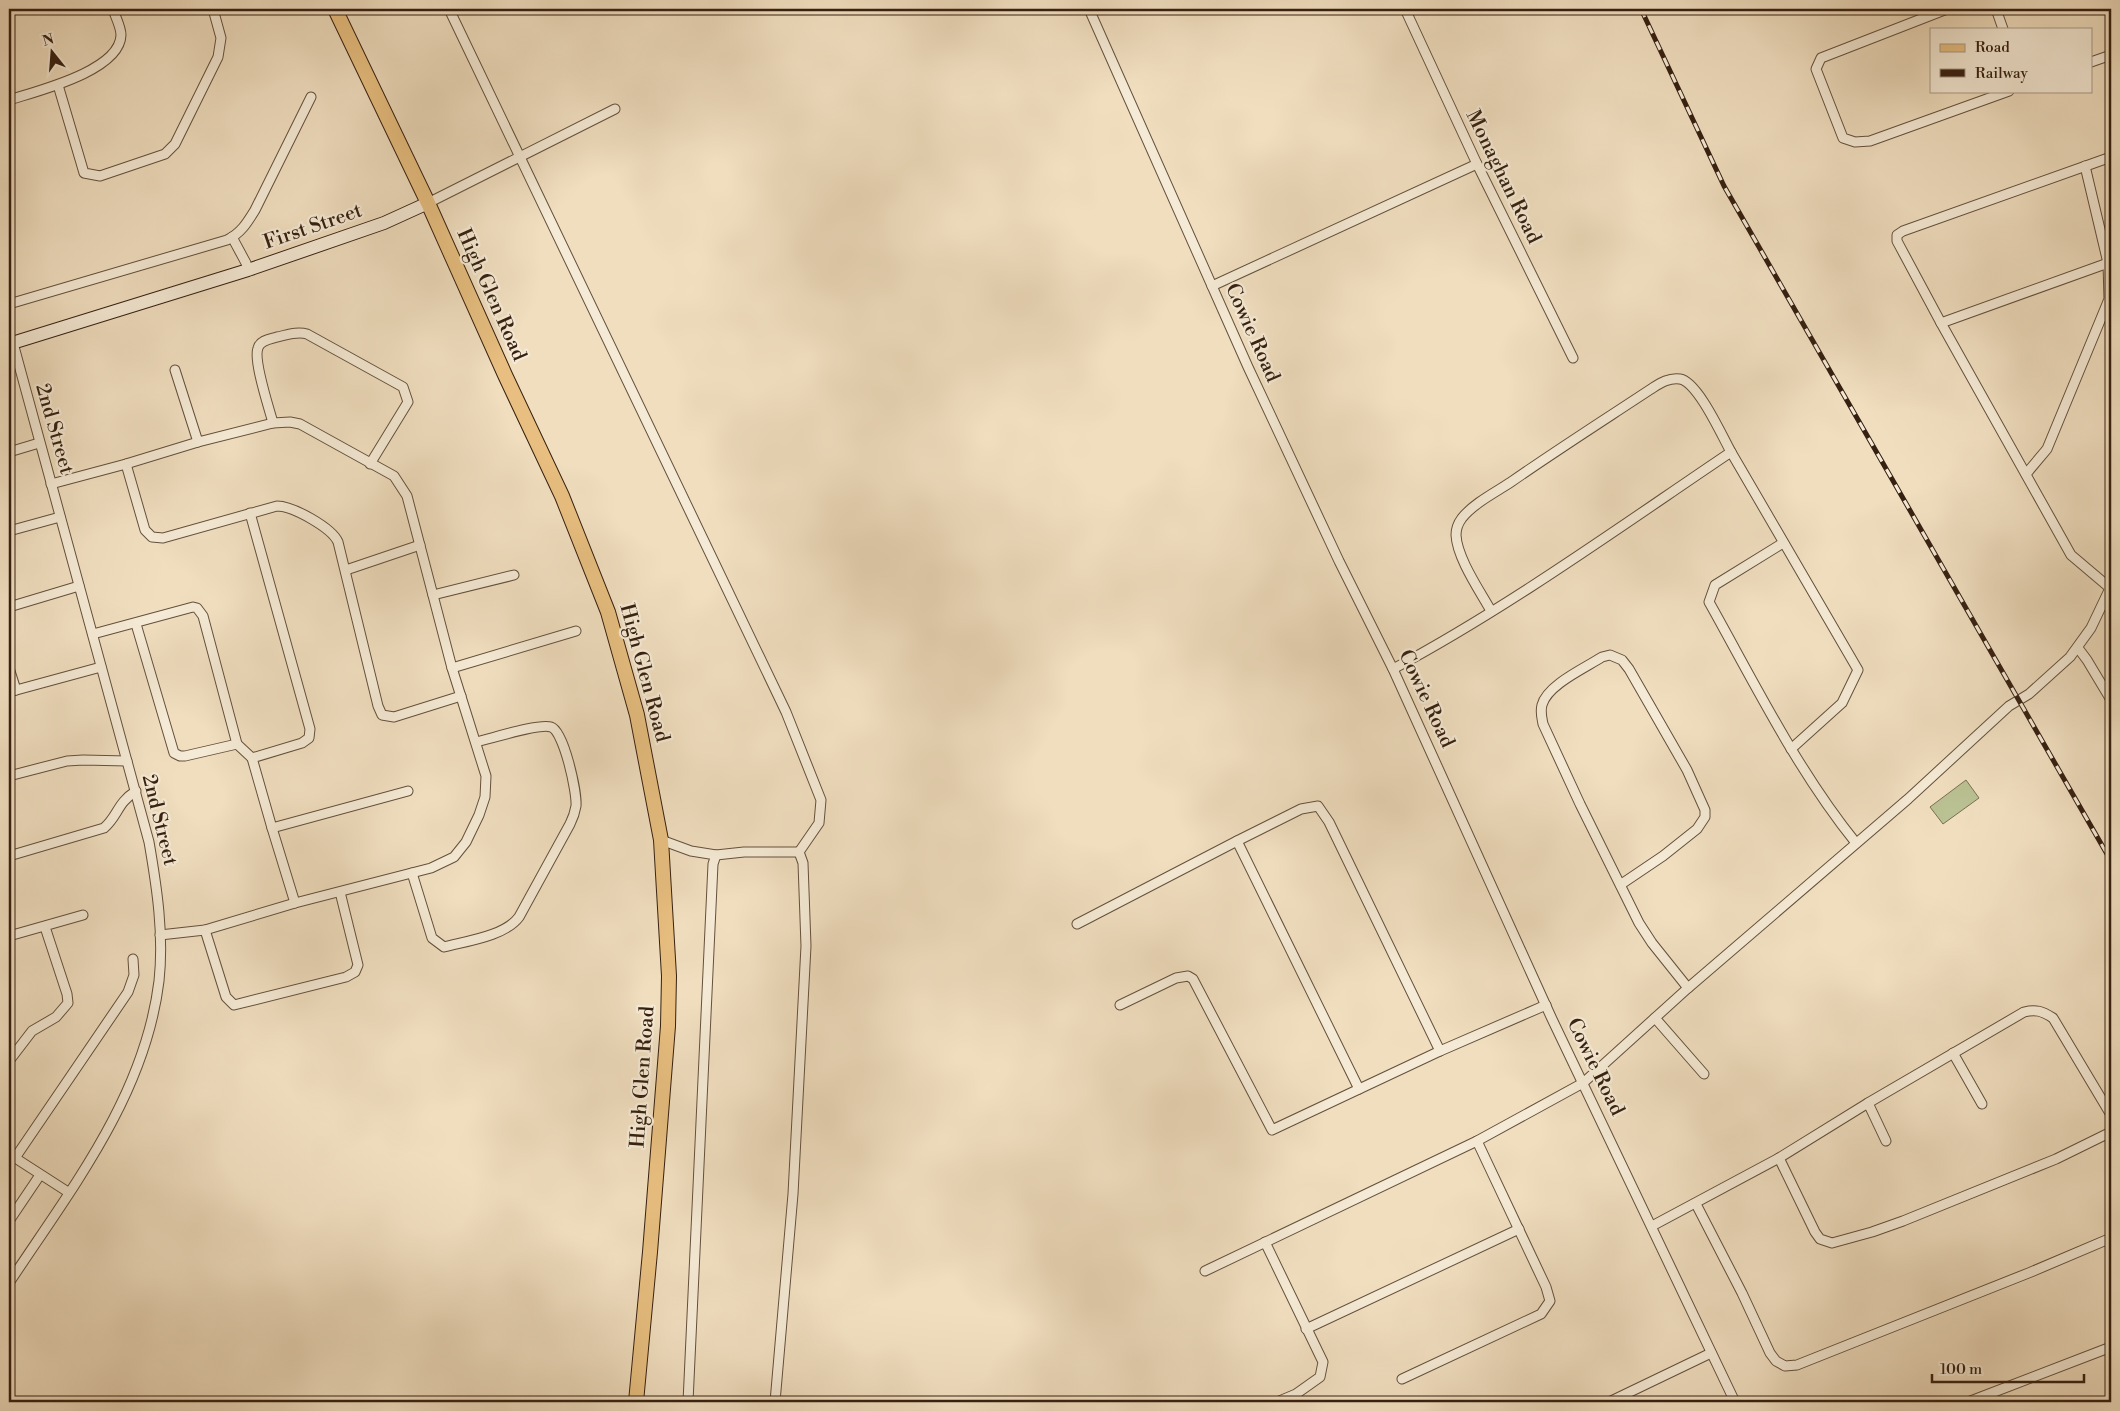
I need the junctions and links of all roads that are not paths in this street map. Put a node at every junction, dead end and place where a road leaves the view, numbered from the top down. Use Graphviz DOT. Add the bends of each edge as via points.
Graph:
graph roads {
  1 [pos="113,9"];
  2 [pos="212,9"];
  3 [pos="335,9"];
  4 [pos="449,9"];
  5 [pos="1089,9"];
  6 [pos="1405,9"];
  7 [pos="1947,9"];
  8 [pos="1996,9"];
  9 [pos="2003,28"];
  10 [pos="2111,55"];
  11 [pos="2092,62"];
  12 [pos="58,85"];
  13 [pos="2006,92"];
  14 [pos="310,98"];
  15 [pos="9,100"];
  16 [pos="615,109"];
  17 [pos="519,157"];
  18 [pos="2111,157"];
  19 [pos="1477,164"];
  20 [pos="2085,166"];
  21 [pos="428,203"];
  22 [pos="232,237"];
  23 [pos="2108,263"];
  24 [pos="248,270"];
  25 [pos="1212,286"];
  26 [pos="9,304"];
  27 [pos="1941,323"];
  28 [pos="11,343"];
  29 [pos="1573,358"];
  30 [pos="175,370"];
  31 [pos="273,423"];
  32 [pos="198,442"];
  33 [pos="39,443"];
  34 [pos="9,452"];
  35 [pos="1731,452"];
  36 [pos="126,464"];
  37 [pos="370,464"];
  38 [pos="2026,474"];
  39 [pos="51,484"];
  40 [pos="250,513"];
  41 [pos="60,517"];
  42 [pos="9,531"];
  43 [pos="1783,543"];
  44 [pos="420,546"];
  45 [pos="346,570"];
  46 [pos="514,575"];
  47 [pos="79,586"];
  48 [pos="2111,587"];
  49 [pos="433,595"];
  50 [pos="9,607"];
  51 [pos="1491,611"];
  52 [pos="136,624"];
  53 [pos="576,631"];
  54 [pos="93,634"];
  55 [pos="2078,648"];
  56 [pos="101,667"];
  57 [pos="9,668"];
  58 [pos="452,668"];
  59 [pos="1393,669"];
  60 [pos="12,691"];
  61 [pos="461,696"];
  62 [pos="2111,700"];
  63 [pos="476,742"];
  64 [pos="237,744"];
  65 [pos="1791,749"];
  66 [pos="252,758"];
  67 [pos="127,761"];
  68 [pos="9,776"];
  69 [pos="136,791"];
  70 [pos="408,791"];
  71 [pos="272,828"];
  72 [pos="661,840"];
  73 [pos="1237,841"];
  74 [pos="1856,843"];
  75 [pos="799,852"];
  76 [pos="716,855"];
  77 [pos="9,856"];
  78 [pos="412,873"];
  79 [pos="1620,885"];
  80 [pos="340,892"];
  81 [pos="295,904"];
  82 [pos="83,915"];
  83 [pos="1077,924"];
  84 [pos="45,927"];
  85 [pos="205,930"];
  86 [pos="160,935"];
  87 [pos="9,936"];
  88 [pos="133,959"];
  89 [pos="1688,988"];
  90 [pos="1120,1005"];
  91 [pos="1546,1005"];
  92 [pos="1655,1018"];
  93 [pos="1440,1051"];
  94 [pos="1953,1053"];
  95 [pos="9,1061"];
  96 [pos="1704,1074"];
  97 [pos="1583,1083"];
  98 [pos="1359,1089"];
  99 [pos="1868,1103"];
  100 [pos="1982,1104"];
  101 [pos="2111,1115"];
  102 [pos="2111,1132"];
  103 [pos="1477,1141"];
  104 [pos="1886,1141"];
  105 [pos="12,1156"];
  106 [pos="1779,1158"];
  107 [pos="40,1175"];
  108 [pos="68,1192"];
  109 [pos="1696,1204"];
  110 [pos="9,1221"];
  111 [pos="1652,1226"];
  112 [pos="1518,1229"];
  113 [pos="2111,1238"];
  114 [pos="1265,1242"];
  115 [pos="1205,1271"];
  116 [pos="9,1283"];
  117 [pos="1306,1329"];
  118 [pos="2111,1347"];
  119 [pos="1711,1353"];
  120 [pos="1402,1379"];
  121 [pos="636,1402"];
  122 [pos="688,1402"];
  123 [pos="775,1402"];
  124 [pos="1277,1402"];
  125 [pos="1610,1402"];
  126 [pos="1735,1402"];
  127 [pos="1968,1402"];
  1 -- 12 [label="street" via="121,34 111,55 102,65"];
  2 -- 12 [label="street" via="221,38 218,58 174,144 165,154 100,176 84,173"];
  3 -- 21 [label="main road, High Glen Road"];
  4 -- 17 [label="street"];
  5 -- 25 [label="street, Cowie Road"];
  6 -- 19 [label="street, Monaghan Road"];
  7 -- 13 [label="street" via="1821,58 1816,69 1843,138 1854,142 1870,141"];
  8 -- 9 [label="street"];
  10 -- 11 [label="street"];
  12 -- 15 [label="street"];
  14 -- 22 [label="street" via="255,210 246,225"];
  16 -- 17 [label="street, First Street"];
  17 -- 21 [label="street, First Street"];
  17 -- 75 [label="street" via="778,694 800,747 821,800 819,823"];
  18 -- 20 [label="street"];
  19 -- 25 [label="street"];
  19 -- 29 [label="street, Monaghan Road"];
  20 -- 23 [label="street"];
  20 -- 27 [label="street" via="1897,235"];
  21 -- 24 [label="street, First Street" via="384,223"];
  21 -- 72 [label="main road, High Glen Road" via="562,496 608,612 637,715"];
  22 -- 24 [label="street"];
  22 -- 26 [label="street"];
  23 -- 27 [label="street"];
  23 -- 38 [label="street" via="2109,299 2047,449"];
  24 -- 28 [label="street, First Street"];
  25 -- 59 [label="street, Cowie Road"];
  27 -- 38 [label="street"];
  28 -- 33 [label="street, 2nd Street"];
  30 -- 32 [label="street"];
  31 -- 32 [label="street"];
  31 -- 37 [label="street" via="300,424"];
  31 -- 37 [label="street" via="258,365 258,348 268,340 297,333 314,337 405,391 408,402"];
  32 -- 36 [label="street"];
  33 -- 34 [label="street"];
  33 -- 39 [label="street, 2nd Street"];
  35 -- 43 [label="street"];
  35 -- 51 [label="street"];
  35 -- 51 [label="street" via="1689,384 1677,378 1662,382 1509,483 1471,509 1463,517 1456,535 1465,564"];
  36 -- 39 [label="street"];
  36 -- 40 [label="street" via="145,530 152,537 162,538"];
  37 -- 44 [label="street" via="394,476 408,496"];
  38 -- 48 [label="street" via="2071,554"];
  39 -- 41 [label="street, 2nd Street"];
  40 -- 45 [label="street" via="278,506 292,508 335,536"];
  40 -- 66 [label="street" via="310,729 309,738 302,743"];
  41 -- 42 [label="street"];
  41 -- 47 [label="street, 2nd Street"];
  43 -- 65 [label="street" via="1858,670 1842,704"];
  43 -- 65 [label="street" via="1715,585 1709,602"];
  44 -- 45 [label="street"];
  44 -- 49 [label="street"];
  45 -- 61 [label="street" via="382,715 394,717"];
  46 -- 49 [label="street"];
  47 -- 50 [label="street"];
  47 -- 54 [label="street, 2nd Street"];
  48 -- 55 [label="street"];
  49 -- 58 [label="street"];
  51 -- 59 [label="street" via="1444,642"];
  52 -- 54 [label="street"];
  52 -- 64 [label="street" via="174,753 185,756"];
  52 -- 64 [label="street" via="193,607 200,611"];
  53 -- 58 [label="street"];
  54 -- 56 [label="street, 2nd Street"];
  55 -- 62 [label="street"];
  55 -- 74 [label="street"];
  56 -- 60 [label="street"];
  56 -- 67 [label="street, 2nd Street"];
  57 -- 60 [label="street"];
  58 -- 61 [label="street"];
  59 -- 91 [label="street, Cowie Road"];
  61 -- 63 [label="street"];
  63 -- 78 [label="street" via="486,786 475,824 454,857"];
  63 -- 78 [label="street" via="536,727 555,729 561,739 575,797 570,824 519,917 512,925 497,932 444,947 432,938"];
  64 -- 66 [label="street"];
  65 -- 74 [label="street"];
  66 -- 71 [label="street"];
  67 -- 68 [label="street" via="67,761"];
  67 -- 69 [label="street, 2nd Street"];
  69 -- 77 [label="street" via="125,798 104,828"];
  69 -- 86 [label="street, 2nd Street" via="155,876"];
  70 -- 71 [label="street"];
  71 -- 81 [label="street"];
  72 -- 76 [label="street" via="691,851"];
  72 -- 121 [label="main road, High Glen Road" via="669,967 668,1026"];
  73 -- 83 [label="street"];
  73 -- 93 [label="street" via="1301,809 1318,806 1334,831"];
  73 -- 98 [label="street"];
  74 -- 89 [label="street"];
  75 -- 76 [label="street"];
  75 -- 123 [label="street" via="803,863 806,946 794,1194"];
  76 -- 122 [label="street"];
  78 -- 80 [label="street"];
  79 -- 79 [label="street" via="1556,754 1541,712 1547,694 1557,685 1610,655 1622,660 1629,669 1706,810 1697,829"];
  79 -- 89 [label="street" via="1652,943"];
  80 -- 81 [label="street"];
  80 -- 85 [label="street" via="358,964 356,972 346,977 234,1005 226,997"];
  81 -- 85 [label="street"];
  82 -- 84 [label="street"];
  84 -- 87 [label="street"];
  84 -- 95 [label="street" via="68,1003 56,1017 32,1031"];
  85 -- 86 [label="street"];
  86 -- 108 [label="street, 2nd Street" via="159,980 141,1060 110,1128"];
  88 -- 105 [label="street" via="134,974 128,992"];
  89 -- 92 [label="street"];
  90 -- 98 [label="street" via="1176,978 1188,976 1193,979 1272,1130"];
  91 -- 93 [label="street"];
  91 -- 97 [label="street, Cowie Road"];
  92 -- 96 [label="street"];
  92 -- 97 [label="street"];
  93 -- 98 [label="street"];
  94 -- 99 [label="street"];
  94 -- 100 [label="street"];
  94 -- 101 [label="street" via="2024,1012 2043,1011 2053,1018"];
  97 -- 103 [label="street"];
  97 -- 111 [label="street, Cowie Road"];
  99 -- 104 [label="street"];
  99 -- 106 [label="street"];
  102 -- 106 [label="street" via="2056,1159 1936,1208 1832,1243 1820,1239 1815,1232"];
  103 -- 112 [label="street"];
  103 -- 114 [label="street"];
  105 -- 107 [label="street"];
  106 -- 109 [label="street"];
  107 -- 108 [label="street"];
  107 -- 110 [label="street"];
  108 -- 116 [label="street, 2nd Street"];
  109 -- 111 [label="street"];
  109 -- 113 [label="street" via="1765,1345 1776,1361 1785,1366 1797,1365"];
  111 -- 119 [label="street, Cowie Road"];
  112 -- 117 [label="street"];
  112 -- 120 [label="street" via="1550,1302 1540,1314"];
  114 -- 115 [label="street"];
  114 -- 117 [label="street"];
  117 -- 124 [label="street" via="1323,1362 1320,1378"];
  118 -- 127 [label="street"];
  119 -- 125 [label="street"];
  119 -- 126 [label="street, Cowie Road"];
}
